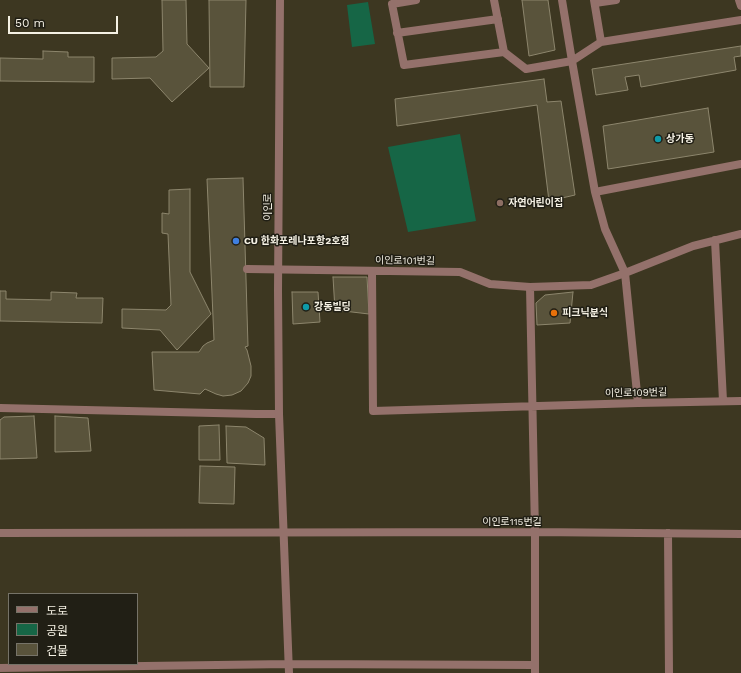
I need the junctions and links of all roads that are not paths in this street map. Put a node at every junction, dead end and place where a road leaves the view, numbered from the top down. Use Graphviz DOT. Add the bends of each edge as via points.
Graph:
graph roads {
  1 [pos="280,0"];
  2 [pos="416,0"];
  3 [pos="494,0"];
  4 [pos="562,0"];
  5 [pos="616,0"];
  6 [pos="739,0"];
  7 [pos="594,2"];
  8 [pos="741,6"];
  9 [pos="498,19"];
  10 [pos="741,20"];
  11 [pos="397,33"];
  12 [pos="600,42"];
  13 [pos="504,52"];
  14 [pos="572,61"];
  15 [pos="741,164"];
  16 [pos="595,192"];
  17 [pos="741,234"];
  18 [pos="715,240"];
  19 [pos="247,269"];
  20 [pos="278,269"];
  21 [pos="372,271"];
  22 [pos="625,273"];
  23 [pos="530,287"];
  24 [pos="723,401"];
  25 [pos="741,401"];
  26 [pos="638,403"];
  27 [pos="532,406"];
  28 [pos="0,408"];
  29 [pos="279,414"];
  30 [pos="535,532"];
  31 [pos="0,533"];
  32 [pos="284,533"];
  33 [pos="668,533"];
  34 [pos="741,534"];
  35 [pos="289,664"];
  36 [pos="0,668"];
  37 [pos="127,669"];
  38 [pos="535,669"];
  39 [pos="289,673"];
  40 [pos="669,673"];
  1 -- 20 [label="street, 이인로"];
  2 -- 11 [label="street" via="392,4"];
  3 -- 9 [label="street"];
  4 -- 14 [label="street"];
  5 -- 7 [label="street"];
  6 -- 8 [label="street"];
  7 -- 12 [label="street" via="601,26"];
  9 -- 11 [label="street"];
  9 -- 13 [label="street"];
  10 -- 12 [label="street"];
  11 -- 13 [label="street" via="404,65"];
  12 -- 14 [label="street"];
  13 -- 14 [label="street" via="526,69"];
  14 -- 16 [label="street"];
  15 -- 16 [label="street"];
  16 -- 22 [label="street" via="605,229"];
  17 -- 18 [label="street"];
  18 -- 22 [label="street"];
  18 -- 24 [label="street"];
  19 -- 20 [label="street, 이인로101번길"];
  20 -- 21 [label="street, 이인로101번길"];
  20 -- 29 [label="street, 이인로"];
  21 -- 23 [label="street, 이인로101번길" via="460,272 490,284"];
  21 -- 27 [label="street, 이인로109번길" via="373,411"];
  22 -- 23 [label="street, 이인로101번길" via="591,285"];
  22 -- 26 [label="street"];
  23 -- 27 [label="street"];
  24 -- 25 [label="street, 이인로109번길"];
  24 -- 26 [label="street, 이인로109번길"];
  26 -- 27 [label="street, 이인로109번길"];
  27 -- 30 [label="street"];
  28 -- 29 [label="street"];
  29 -- 32 [label="street, 이인로"];
  30 -- 32 [label="street, 이인로115번길"];
  30 -- 33 [label="street, 이인로115번길"];
  30 -- 38 [label="street"];
  31 -- 32 [label="street, 이인로115번길"];
  32 -- 35 [label="street, 이인로"];
  33 -- 34 [label="street, 이인로115번길"];
  33 -- 40 [label="street"];
  35 -- 37 [label="street"];
  35 -- 38 [label="street"];
  35 -- 39 [label="street, 이인로"];
  36 -- 37 [label="street"];
}
